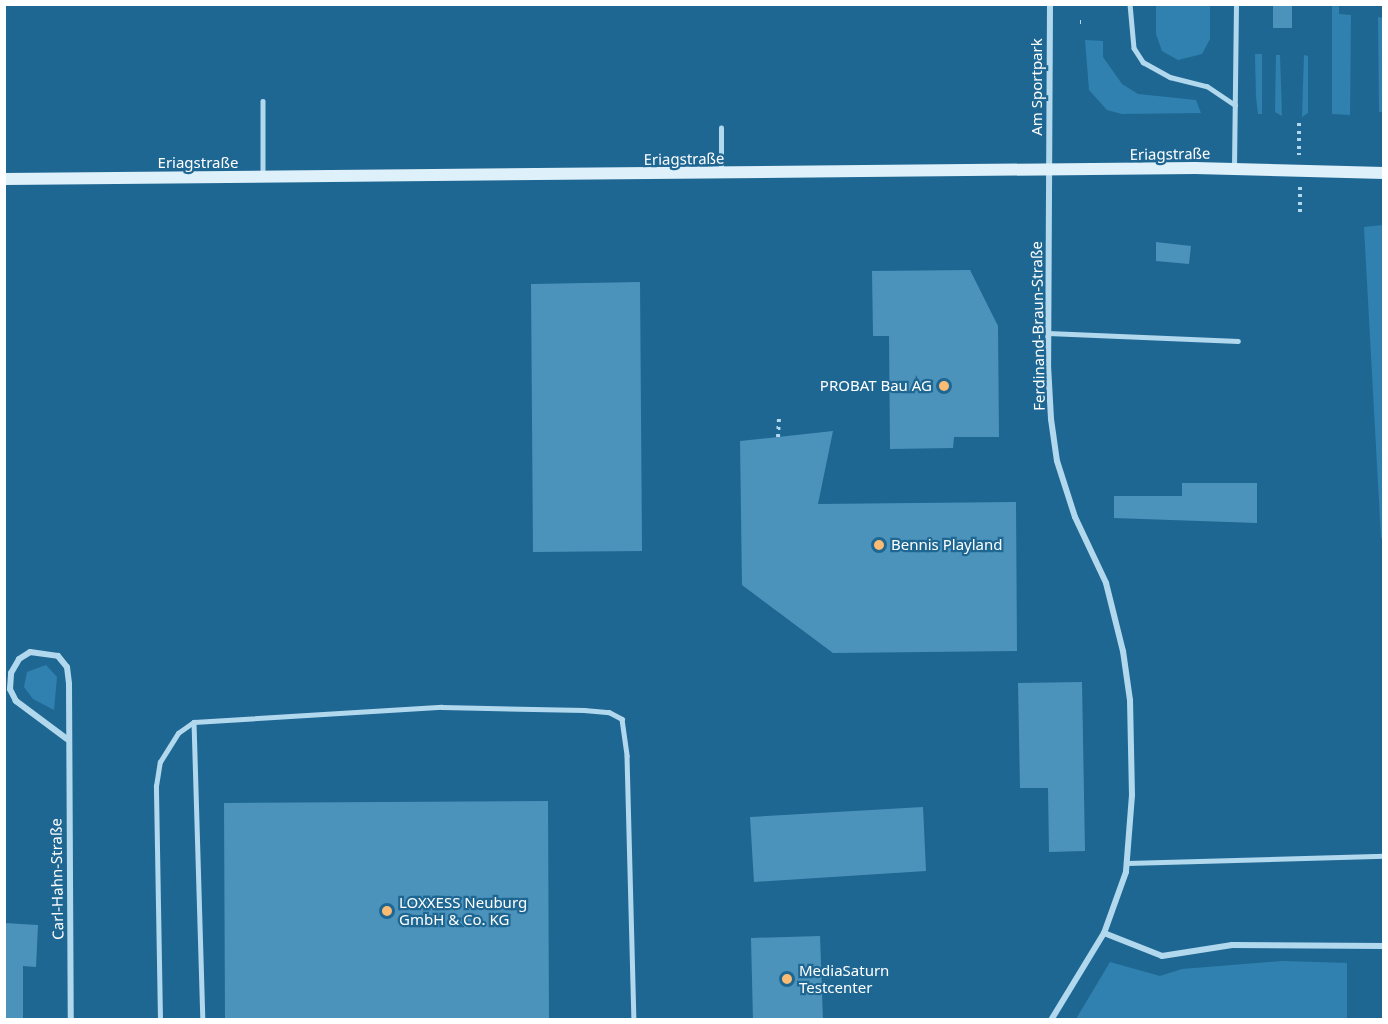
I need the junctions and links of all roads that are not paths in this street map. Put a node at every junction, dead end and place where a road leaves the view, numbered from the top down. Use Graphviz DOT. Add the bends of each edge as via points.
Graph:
graph roads {
  1 [pos="1050,4"];
  2 [pos="1130,4"];
  3 [pos="1236,4"];
  4 [pos="263,101"];
  5 [pos="1235,105"];
  6 [pos="721,128"];
  7 [pos="1234,168"];
  8 [pos="1049,170"];
  9 [pos="1383,173"];
  10 [pos="721,174"];
  11 [pos="263,177"];
  12 [pos="4,179"];
  13 [pos="1048,333"];
  14 [pos="1238,341"];
  15 [pos="194,722"];
  16 [pos="67,739"];
  17 [pos="1383,856"];
  18 [pos="1127,863"];
  19 [pos="1104,933"];
  20 [pos="1383,946"];
  21 [pos="71,1020"];
  22 [pos="160,1020"];
  23 [pos="203,1020"];
  24 [pos="634,1020"];
  25 [pos="1051,1020"];
  1 -- 8 [label="street, Am Sportpark"];
  2 -- 5 [label="lane" via="1134,48 1143,62 1170,76 1207,86"];
  3 -- 5 [label="lane"];
  4 -- 11 [label="lane"];
  5 -- 7 [label="lane"];
  6 -- 10 [label="lane"];
  7 -- 8 [label="street, Eriagstraße"];
  7 -- 9 [label="street, Eriagstraße"];
  8 -- 10 [label="street, Eriagstraße"];
  8 -- 13 [label="street, Ferdinand-Braun-Straße"];
  10 -- 11 [label="street, Eriagstraße"];
  11 -- 12 [label="street, Eriagstraße"];
  13 -- 14 [label="lane"];
  13 -- 18 [label="street, Ferdinand-Braun-Straße" via="1057,462 1075,517 1106,583 1123,651 1130,700 1132,795"];
  15 -- 22 [label="lane" via="178,733 160,762 156,786"];
  15 -- 23 [label="lane"];
  15 -- 24 [label="lane" via="442,707 584,710 609,712 622,719 627,756"];
  16 -- 16 [label="street, Carl-Hahn-Straße" via="67,667 58,656 30,652 19,659 11,673 10,689 16,701"];
  16 -- 21 [label="street, Carl-Hahn-Straße"];
  17 -- 18 [label="lane"];
  18 -- 19 [label="street, Ferdinand-Braun-Straße"];
  19 -- 20 [label="street" via="1162,956 1233,945"];
  19 -- 25 [label="street, Ferdinand-Braun-Straße"];
}
